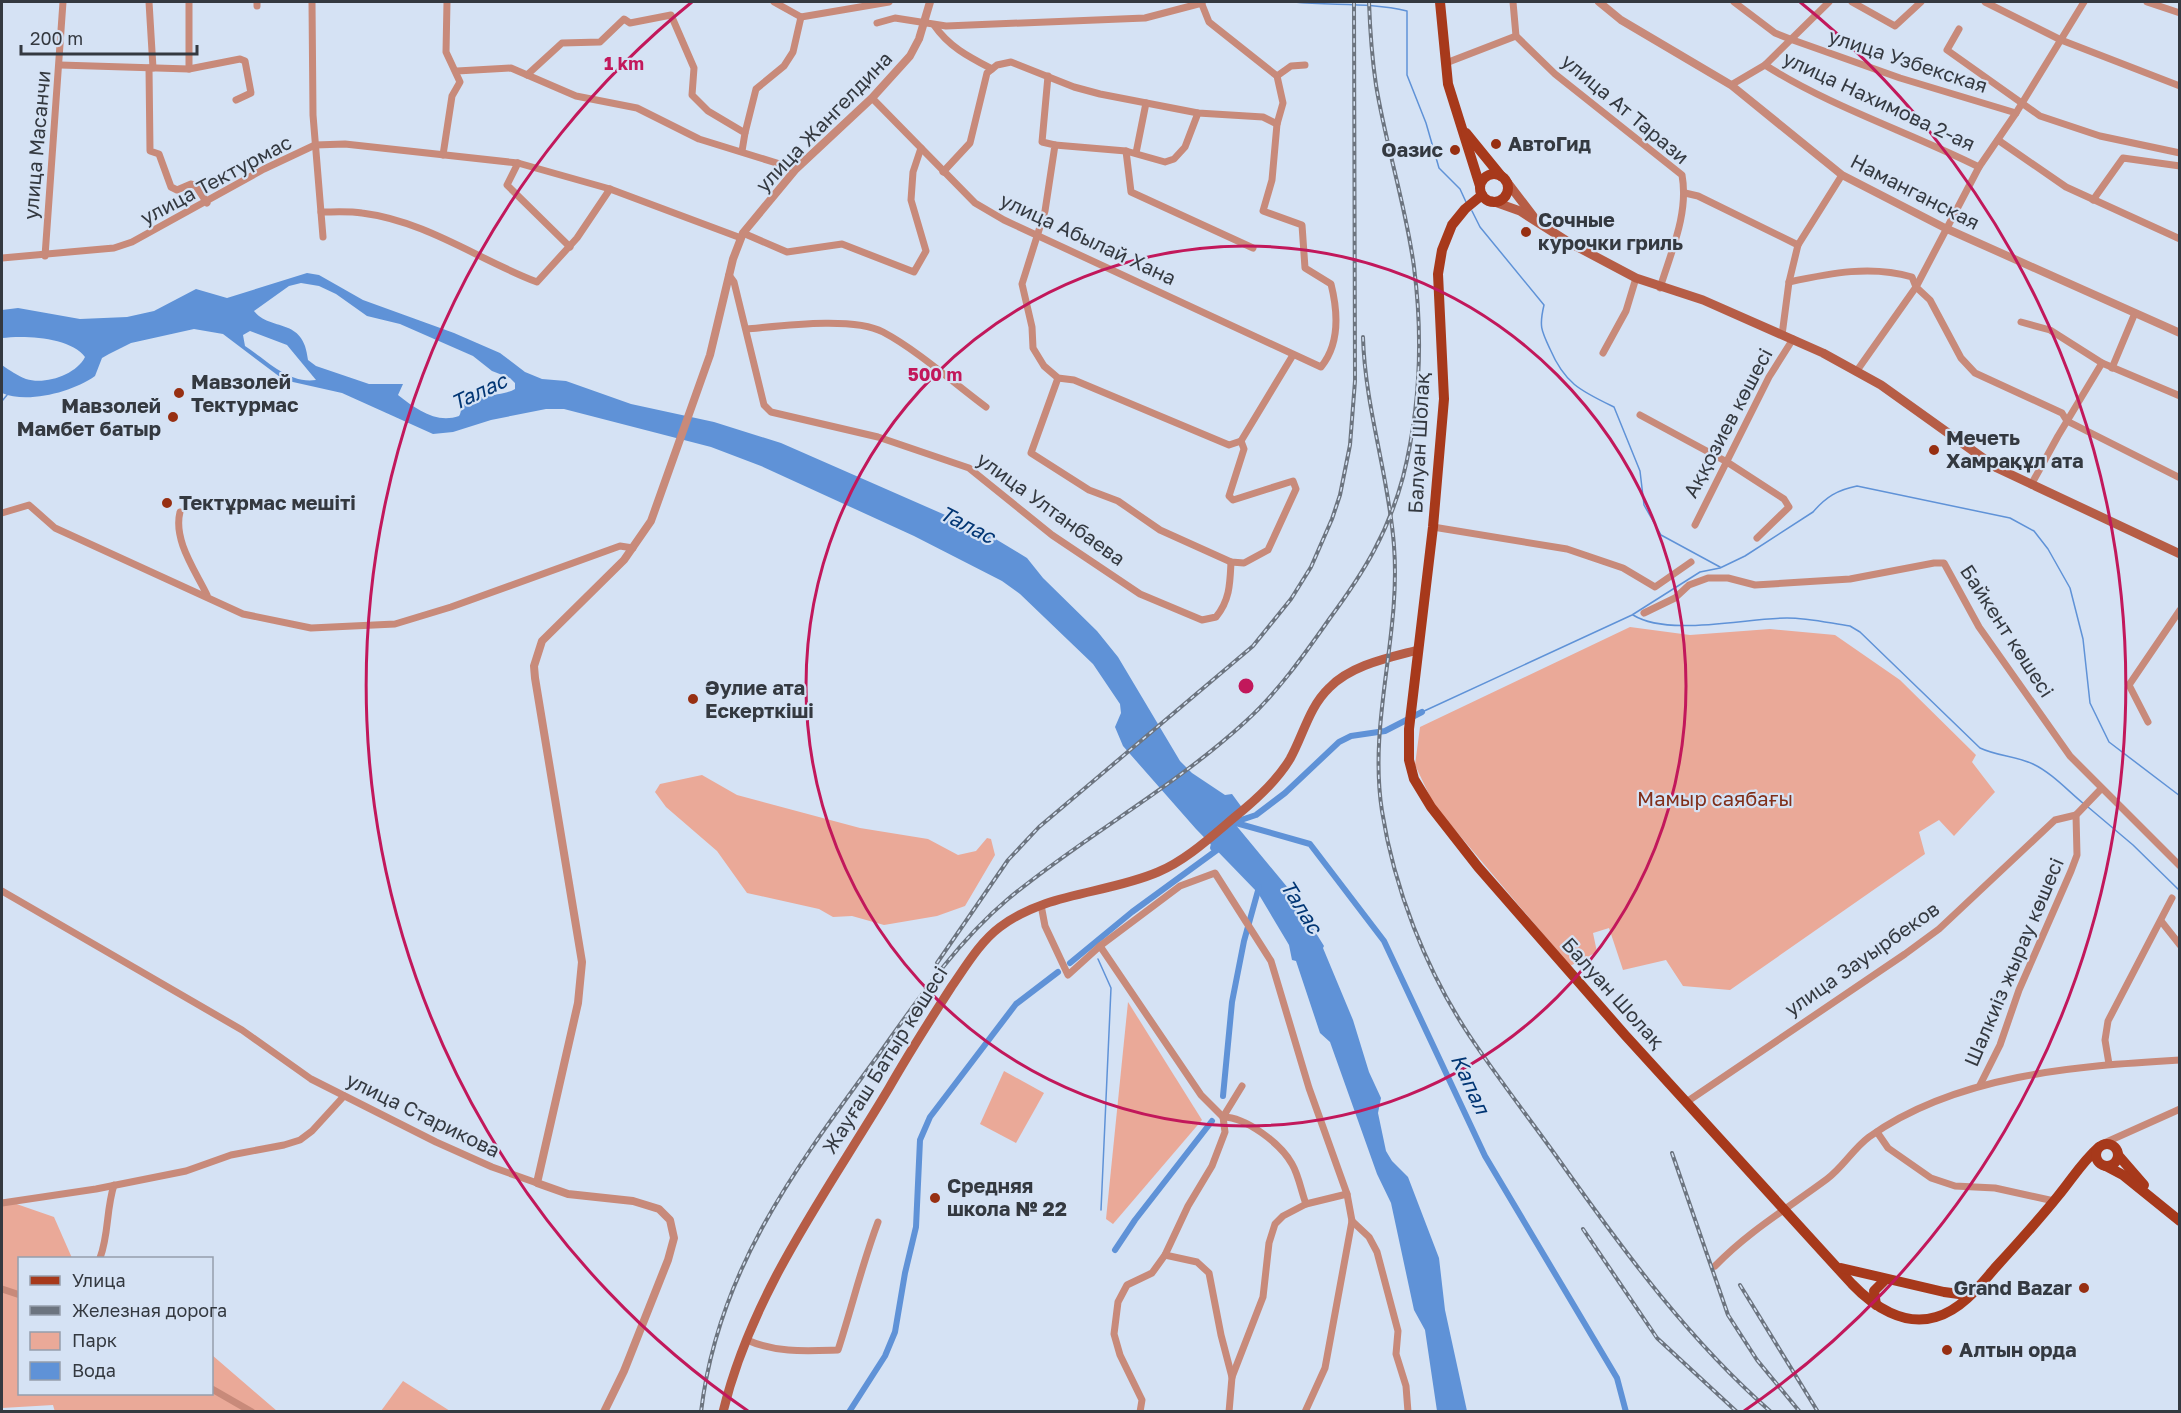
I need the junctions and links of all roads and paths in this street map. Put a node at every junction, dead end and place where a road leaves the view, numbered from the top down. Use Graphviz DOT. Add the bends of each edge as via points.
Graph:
graph roads {
  1 [pos="63,2"];
  2 [pos="149,2"];
  3 [pos="189,2"];
  4 [pos="312,2"];
  5 [pos="447,2"];
  6 [pos="774,2"];
  7 [pos="889,2"];
  8 [pos="930,2"];
  9 [pos="1201,2"];
  10 [pos="1440,2"];
  11 [pos="1513,2"];
  12 [pos="1599,2"];
  13 [pos="1734,2"];
  14 [pos="1829,2"];
  15 [pos="1852,2"];
  16 [pos="1921,2"];
  17 [pos="1985,2"];
  18 [pos="2084,2"];
  19 [pos="2147,2"];
  20 [pos="2180,13"];
  21 [pos="801,17"];
  22 [pos="877,23"];
  23 [pos="924,25"];
  24 [pos="934,25"];
  25 [pos="1959,29"];
  26 [pos="1516,36"];
  27 [pos="1790,39"];
  28 [pos="2061,40"];
  29 [pos="1446,63"];
  30 [pos="60,65"];
  31 [pos="1305,65"];
  32 [pos="1765,65"];
  33 [pos="995,67"];
  34 [pos="151,68"];
  35 [pos="189,69"];
  36 [pos="457,71"];
  37 [pos="527,75"];
  38 [pos="1048,76"];
  39 [pos="1276,76"];
  40 [pos="1731,85"];
  41 [pos="2180,86"];
  42 [pos="872,98"];
  43 [pos="236,100"];
  44 [pos="1146,103"];
  45 [pos="2021,103"];
  46 [pos="1198,113"];
  47 [pos="2016,113"];
  48 [pos="1277,124"];
  49 [pos="1461,125"];
  50 [pos="745,133"];
  51 [pos="1998,140"];
  52 [pos="315,145"];
  53 [pos="1055,145"];
  54 [pos="921,148"];
  55 [pos="742,151"];
  56 [pos="1126,151"];
  57 [pos="1136,153"];
  58 [pos="2180,153"];
  59 [pos="443,155"];
  60 [pos="518,164"];
  61 [pos="2180,166"];
  62 [pos="1979,167"];
  63 [pos="796,169"];
  64 [pos="943,172"];
  65 [pos="1842,176"];
  66 [pos="1504,179"];
  67 [pos="610,189"];
  68 [pos="1685,193"];
  69 [pos="1485,194"];
  70 [pos="2093,200"];
  71 [pos="207,203"];
  72 [pos="321,212"];
  73 [pos="1539,222"];
  74 [pos="1945,228"];
  75 [pos="1039,234"];
  76 [pos="742,236"];
  77 [pos="323,237"];
  78 [pos="2180,239"];
  79 [pos="1798,245"];
  80 [pos="570,247"];
  81 [pos="1253,248"];
  82 [pos="45,256"];
  83 [pos="2,258"];
  84 [pos="729,275"];
  85 [pos="1636,278"];
  86 [pos="1789,282"];
  87 [pos="1916,287"];
  88 [pos="1660,288"];
  89 [pos="2135,313"];
  90 [pos="2021,322"];
  91 [pos="747,329"];
  92 [pos="2180,333"];
  93 [pos="1782,334"];
  94 [pos="1793,339"];
  95 [pos="1603,353"];
  96 [pos="1293,354"];
  97 [pos="2102,363"];
  98 [pos="2112,368"];
  99 [pos="1856,372"];
  100 [pos="1058,378"];
  101 [pos="2180,396"];
  102 [pos="986,407"];
  103 [pos="1640,415"];
  104 [pos="2067,421"];
  105 [pos="1241,441"];
  106 [pos="1727,462"];
  107 [pos="2180,478"];
  108 [pos="2031,485"];
  109 [pos="180,512"];
  110 [pos="2,513"];
  111 [pos="1695,525"];
  112 [pos="1433,527"];
  113 [pos="1756,538"];
  114 [pos="633,548"];
  115 [pos="2180,554"];
  116 [pos="1691,561"];
  117 [pos="1231,562"];
  118 [pos="207,595"];
  119 [pos="2180,610"];
  120 [pos="1644,613"];
  121 [pos="1418,650"];
  122 [pos="2148,722"];
  123 [pos="2100,789"];
  124 [pos="2076,815"];
  125 [pos="2180,866"];
  126 [pos="2,891"];
  127 [pos="2172,898"];
  128 [pos="1041,905"];
  129 [pos="2161,921"];
  130 [pos="2180,945"];
  131 [pos="1100,946"];
  132 [pos="2180,1060"];
  133 [pos="2109,1064"];
  134 [pos="1980,1085"];
  135 [pos="1242,1086"];
  136 [pos="344,1096"];
  137 [pos="1688,1101"];
  138 [pos="2180,1109"];
  139 [pos="1223,1117"];
  140 [pos="1877,1132"];
  141 [pos="2122,1136"];
  142 [pos="2100,1146"];
  143 [pos="2117,1153"];
  144 [pos="2104,1166"];
  145 [pos="537,1184"];
  146 [pos="114,1185"];
  147 [pos="2064,1188"];
  148 [pos="1347,1194"];
  149 [pos="2054,1201"];
  150 [pos="2,1203"];
  151 [pos="1306,1204"];
  152 [pos="1782,1208"];
  153 [pos="2164,1208"];
  154 [pos="1352,1221"];
  155 [pos="2180,1221"];
  156 [pos="878,1222"];
  157 [pos="1165,1255"];
  158 [pos="100,1257"];
  159 [pos="1830,1260"];
  160 [pos="1715,1266"];
  161 [pos="1885,1280"];
  162 [pos="1982,1284"];
  163 [pos="2,1289"];
  164 [pos="1944,1292"];
  165 [pos="18,1293"];
  166 [pos="1876,1305"];
  167 [pos="1948,1312"];
  168 [pos="747,1340"];
  169 [pos="1232,1377"];
  170 [pos="213,1390"];
  171 [pos="252,1412"];
  172 [pos="604,1412"];
  173 [pos="723,1412"];
  174 [pos="1140,1412"];
  175 [pos="1229,1412"];
  176 [pos="1305,1412"];
  177 [pos="1408,1412"];
  1 -- 30 [label="street, улица Масанчи"];
  2 -- 34 [label="street"];
  3 -- 35 [label="street"];
  4 -- 52 [label="street"];
  5 -- 36 [label="street" via="446,52"];
  6 -- 21 [label="street"];
  7 -- 21 [label="street"];
  8 -- 23 [label="street, улица Жангелдина"];
  9 -- 24 [label="street" via="1145,18"];
  9 -- 39 [label="street" via="1209,22 1226,39"];
  10 -- 29 [label="main road"];
  11 -- 26 [label="street"];
  12 -- 40 [label="street, Наманганская"];
  13 -- 27 [label="street, улица Узбекская" via="1775,33"];
  14 -- 27 [label="street"];
  15 -- 16 [label="street" via="1895,26"];
  17 -- 28 [label="street"];
  18 -- 28 [label="street"];
  19 -- 20 [label="street"];
  21 -- 50 [label="street" via="793,52 756,89"];
  22 -- 23 [label="street" via="895,18"];
  23 -- 24 [label="street"];
  23 -- 42 [label="street, улица Жангелдина" via="910,56"];
  24 -- 33 [label="street" via="944,40 964,55"];
  25 -- 45 [label="street" via="1947,50"];
  26 -- 29 [label="street"];
  26 -- 68 [label="street, улица Ат Тарази" via="1555,74 1682,175"];
  27 -- 32 [label="street"];
  27 -- 47 [label="street, улица Узбекская"];
  28 -- 41 [label="street"];
  28 -- 45 [label="street"];
  29 -- 49 [label="main road"];
  30 -- 34 [label="street"];
  30 -- 82 [label="street, улица Масанчи"];
  31 -- 39 [label="street" via="1291,66"];
  32 -- 40 [label="street"];
  32 -- 62 [label="street, улица Нахимова 2-ая" via="1796,84"];
  33 -- 38 [label="street" via="1011,62"];
  33 -- 64 [label="street" via="987,73 969,143"];
  34 -- 35 [label="street"];
  34 -- 71 [label="street" via="150,151 159,154 171,187 177,190 196,186"];
  35 -- 43 [label="street" via="245,61 251,93"];
  36 -- 37 [label="street" via="504,67"];
  36 -- 59 [label="street" via="460,82 452,96"];
  37 -- 50 [label="street" via="562,43 600,42 624,19 630,23 670,15 694,68 692,95 708,111"];
  37 -- 55 [label="street" via="576,96 637,108 699,139"];
  38 -- 44 [label="street" via="1074,87"];
  38 -- 53 [label="street" via="1042,142"];
  39 -- 48 [label="street" via="1283,103"];
  40 -- 65 [label="street, Наманганская"];
  42 -- 54 [label="street, улица Абылай Хана"];
  42 -- 63 [label="street, улица Жангелдина"];
  44 -- 46 [label="street"];
  44 -- 57 [label="street"];
  45 -- 47 [label="street"];
  45 -- 58 [label="street" via="2040,116 2100,136"];
  46 -- 48 [label="street" via="1263,117"];
  46 -- 57 [label="street" via="1185,147 1174,159 1165,162"];
  47 -- 51 [label="street"];
  48 -- 96 [label="street, улица Абылай Хана" via="1272,180 1263,212 1302,225 1305,268 1331,284 1337,307 1336,332 1321,367"];
  49 -- 66 [label="main road"];
  49 -- 69 [label="main road"];
  50 -- 55 [label="street"];
  51 -- 62 [label="street"];
  51 -- 70 [label="street" via="2066,187"];
  52 -- 59 [label="street, улица Тектурмас" via="345,144"];
  52 -- 71 [label="street, улица Тектурмас" via="264,168"];
  52 -- 72 [label="street"];
  53 -- 56 [label="street"];
  53 -- 75 [label="street"];
  54 -- 64 [label="street, улица Абылай Хана"];
  54 -- 76 [label="street, улица Тектурмас" via="910,200 926,251 914,272 843,244 787,252"];
  55 -- 63 [label="street"];
  56 -- 57 [label="street"];
  56 -- 81 [label="street" via="1131,192"];
  59 -- 60 [label="street, улица Тектурмас"];
  60 -- 67 [label="street, улица Тектурмас"];
  60 -- 80 [label="street" via="507,185"];
  61 -- 70 [label="street" via="2123,158"];
  62 -- 74 [label="street"];
  63 -- 76 [label="street, улица Жангелдина"];
  64 -- 75 [label="street, улица Абылай Хана" via="975,203"];
  65 -- 74 [label="street, Наманганская"];
  65 -- 79 [label="street"];
  66 -- 69 [label="main road" via="1488,175"];
  66 -- 69 [label="main road" via="1506,196 1500,201"];
  66 -- 73 [label="main road, Аққозиев көшесі"];
  67 -- 76 [label="street, улица Тектурмас"];
  67 -- 80 [label="street"];
  68 -- 79 [label="street"];
  68 -- 88 [label="street, улица Ат Тарази"];
  69 -- 73 [label="main road, Аққозиев көшесі"];
  69 -- 112 [label="main road, Балуан Шолақ" via="1452,225 1439,266 1444,399"];
  70 -- 78 [label="street"];
  71 -- 82 [label="street, улица Тектурмас" via="114,248"];
  72 -- 77 [label="street"];
  72 -- 80 [label="street" via="362,213 404,223 537,282"];
  73 -- 85 [label="main road, Аққозиев көшесі"];
  74 -- 87 [label="street"];
  74 -- 89 [label="street, Наманганская"];
  75 -- 96 [label="street, улица Абылай Хана"];
  75 -- 100 [label="street" via="1022,284 1033,348 1044,366"];
  76 -- 84 [label="street, улица Жангелдина"];
  79 -- 86 [label="street"];
  82 -- 83 [label="street, улица Тектурмас"];
  84 -- 91 [label="street, улица Ултанбаева"];
  84 -- 114 [label="street, улица Жангелдина" via="720,322 695,399 651,521"];
  85 -- 88 [label="main road, Аққозиев көшесі"];
  85 -- 95 [label="street" via="1626,311"];
  86 -- 87 [label="street" via="1835,273 1888,270 1912,277"];
  86 -- 93 [label="street"];
  87 -- 99 [label="street"];
  87 -- 104 [label="street" via="1930,300 1961,358 1975,373 2062,413"];
  88 -- 93 [label="main road, Аққозиев көшесі" via="1703,300"];
  89 -- 92 [label="street, Наманганская"];
  89 -- 98 [label="street"];
  90 -- 97 [label="street" via="2050,330"];
  91 -- 102 [label="street" via="861,325 882,331"];
  91 -- 117 [label="street, улица Ултанбаева" via="764,405 771,412 878,437 956,461 1052,535 1140,594 1202,620 1216,617 1230,590"];
  93 -- 94 [label="main road, Аққозиев көшесі"];
  94 -- 99 [label="main road, Аққозиев көшесі"];
  94 -- 106 [label="street, Аққозиев көшесі" via="1769,377"];
  96 -- 105 [label="street"];
  97 -- 98 [label="street"];
  97 -- 104 [label="street"];
  98 -- 101 [label="street"];
  99 -- 108 [label="main road, Аққозиев көшесі" via="1881,385 1998,468"];
  100 -- 105 [label="street" via="1074,380 1228,445"];
  100 -- 117 [label="street" via="1030,453 1089,490 1118,501 1160,530"];
  103 -- 106 [label="street"];
  104 -- 107 [label="street"];
  104 -- 108 [label="street"];
  105 -- 117 [label="street" via="1244,449 1229,496 1233,500 1293,481 1296,489 1268,550 1244,563"];
  106 -- 111 [label="street, Аққозиев көшесі"];
  106 -- 113 [label="street" via="1788,504"];
  108 -- 115 [label="main road, Аққозиев көшесі"];
  109 -- 118 [label="street" via="181,540"];
  110 -- 118 [label="street" via="29,505 55,528"];
  112 -- 116 [label="street" via="1567,549 1623,568 1655,587"];
  112 -- 121 [label="main road, Балуан Шолақ"];
  114 -- 118 [label="street" via="620,546 451,607 379,627 311,628 280,623 243,614"];
  114 -- 145 [label="street, улица Жангелдина" via="551,630 536,654 534,666 582,962 578,1003"];
  119 -- 122 [label="street" via="2129,685"];
  120 -- 123 [label="street, Байкент көшесі" via="1708,578 1755,585 1850,579 1944,563 1979,627 2070,756"];
  121 -- 128 [label="main road, Жауғаш Батыр көшесі" via="1362,667 1328,688 1275,780 1195,848 1159,872"];
  121 -- 137 [label="main road, Балуан Шолақ" via="1409,729 1409,760 1414,779 1478,867"];
  123 -- 124 [label="street"];
  123 -- 125 [label="street, Байкент көшесі"];
  124 -- 134 [label="street, Шалкиіз жырау көшесі" via="2077,855"];
  124 -- 137 [label="street, улица Зауырбеков" via="2055,820 1939,929"];
  126 -- 136 [label="street, улица Старикова" via="242,1030 311,1079"];
  127 -- 129 [label="street"];
  128 -- 131 [label="street" via="1045,926 1068,975"];
  128 -- 168 [label="main road, Жауғаш Батыр көшесі" via="998,928 960,974 801,1230"];
  129 -- 130 [label="street"];
  129 -- 133 [label="street" via="2108,1022 2105,1040"];
  131 -- 139 [label="street" via="1175,1059"];
  131 -- 148 [label="street" via="1180,886 1215,873 1271,962 1309,1088"];
  132 -- 133 [label="street"];
  133 -- 134 [label="street"];
  134 -- 140 [label="street" via="1919,1106"];
  135 -- 139 [label="street"];
  136 -- 145 [label="street, улица Старикова" via="436,1142"];
  136 -- 146 [label="street" via="300,1140 231,1155 186,1171"];
  137 -- 152 [label="main road, Балуан Шолақ"];
  138 -- 141 [label="street"];
  139 -- 151 [label="street" via="1244,1123 1283,1153 1291,1162"];
  139 -- 157 [label="street" via="1222,1144"];
  140 -- 149 [label="street" via="1888,1148 1931,1178 1955,1186 1995,1188"];
  140 -- 152 [label="street" via="1829,1178"];
  141 -- 142 [label="street"];
  141 -- 143 [label="street"];
  142 -- 143 [label="main road" via="2111,1144"];
  142 -- 144 [label="main road" via="2095,1155"];
  142 -- 147 [label="main road" via="2084,1160"];
  143 -- 144 [label="main road" via="2114,1163"];
  143 -- 153 [label="main road"];
  144 -- 147 [label="main road" via="2080,1173"];
  144 -- 153 [label="main road" via="2123,1175"];
  145 -- 172 [label="street, улица Старикова" via="568,1194 633,1201 659,1209 670,1220 674,1238 669,1260"];
  146 -- 150 [label="street"];
  146 -- 158 [label="street" via="109,1201 108,1236"];
  147 -- 149 [label="main road"];
  148 -- 151 [label="street"];
  148 -- 154 [label="street"];
  149 -- 162 [label="main road"];
  151 -- 169 [label="street" via="1283,1216 1272,1233 1263,1297"];
  152 -- 159 [label="main road, Балуан Шолақ"];
  152 -- 160 [label="street"];
  153 -- 155 [label="main road"];
  154 -- 176 [label="street" via="1325,1368"];
  154 -- 177 [label="street" via="1370,1237 1377,1252 1398,1332 1396,1354 1406,1386"];
  156 -- 168 [label="street" via="838,1350 791,1351 762,1347"];
  157 -- 169 [label="street" via="1197,1262 1209,1274"];
  157 -- 174 [label="street" via="1152,1272 1127,1285 1118,1302 1113,1334 1142,1400"];
  159 -- 161 [label="main road" via="1849,1272"];
  159 -- 166 [label="main road, Балуан Шолақ"];
  161 -- 164 [label="main road"];
  161 -- 166 [label="main road" via="1874,1291"];
  162 -- 164 [label="main road" via="1959,1294"];
  162 -- 167 [label="main road"];
  163 -- 165 [label="street"];
  164 -- 167 [label="main road"];
  166 -- 167 [label="main road" via="1916,1320"];
  168 -- 173 [label="main road, Жауғаш Батыр көшесі"];
  169 -- 175 [label="street"];
  170 -- 171 [label="street"];
}
